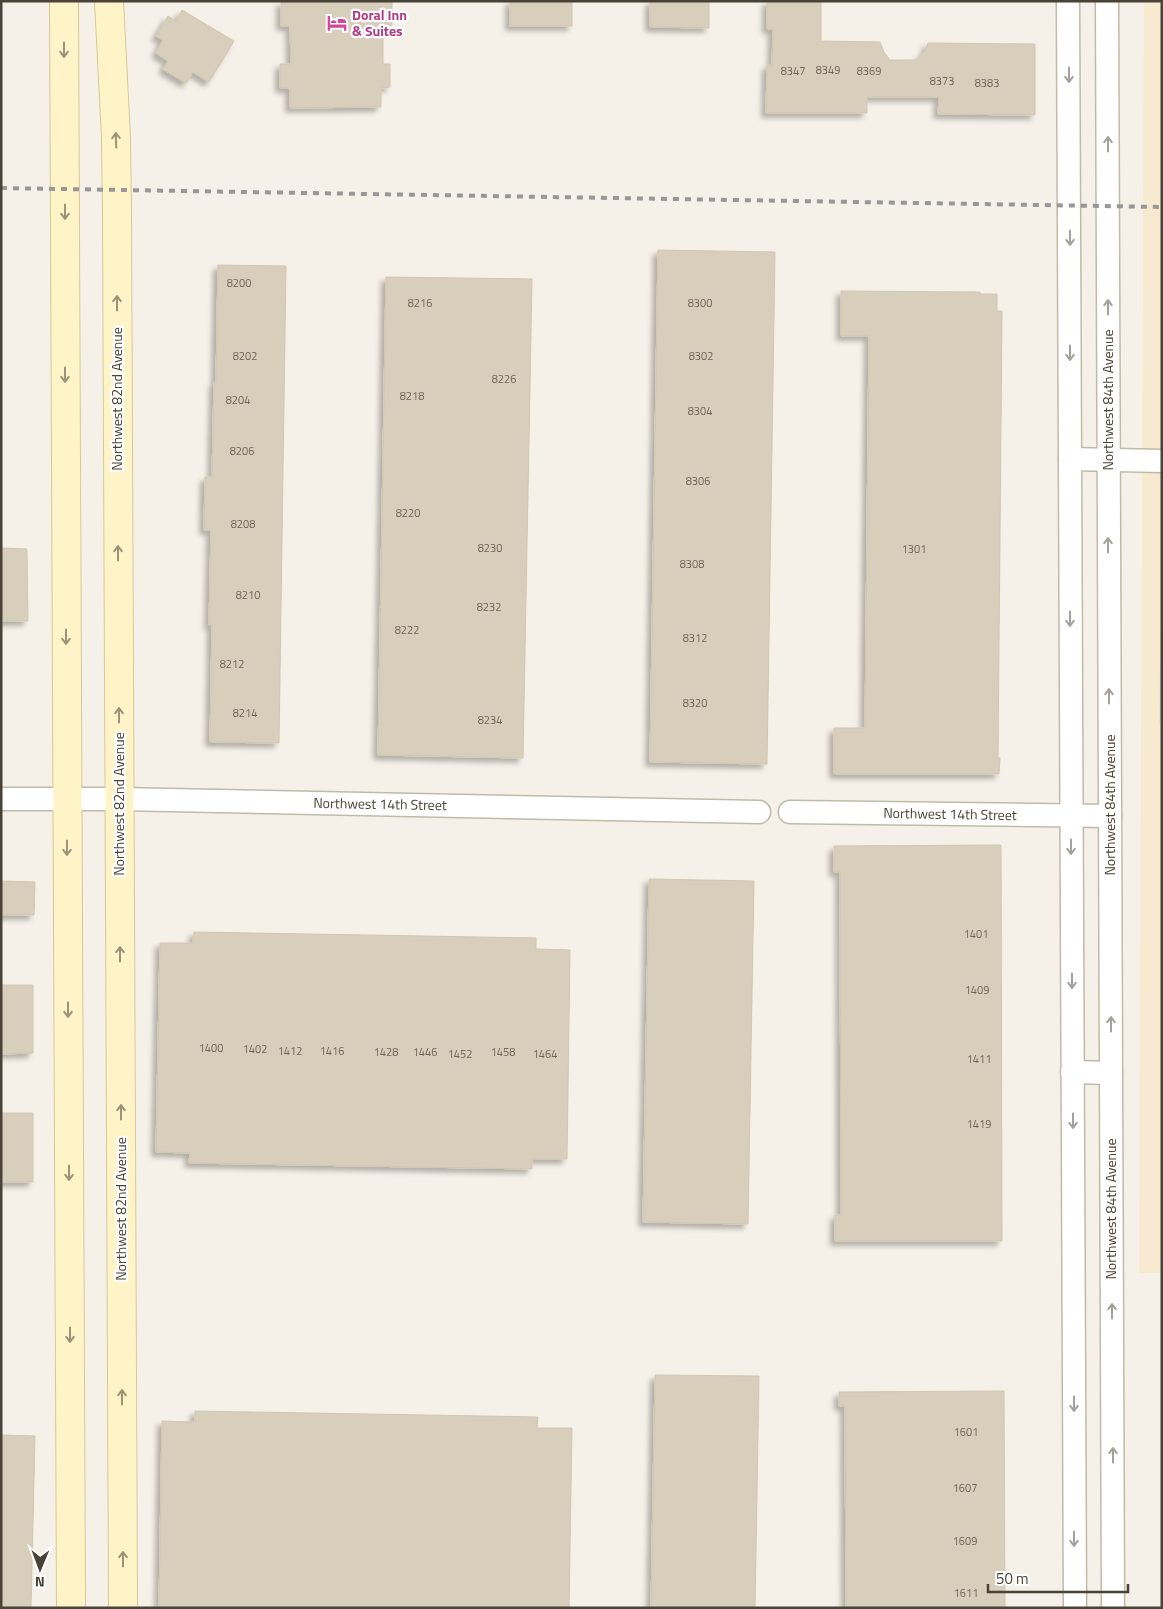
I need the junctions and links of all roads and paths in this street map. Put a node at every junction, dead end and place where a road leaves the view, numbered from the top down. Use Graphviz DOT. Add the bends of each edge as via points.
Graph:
graph roads {
  1 [pos="64,1"];
  2 [pos="109,1"];
  3 [pos="1068,1"];
  4 [pos="1107,1"];
  5 [pos="1070,459"];
  6 [pos="1108,460"];
  7 [pos="1162,461"];
  8 [pos="1,799"];
  9 [pos="67,799"];
  10 [pos="119,799"];
  11 [pos="758,812"];
  12 [pos="790,812"];
  13 [pos="1071,815"];
  14 [pos="1110,816"];
  15 [pos="1072,1072"];
  16 [pos="1111,1072"];
  17 [pos="71,1608"];
  18 [pos="123,1608"];
  19 [pos="1075,1608"];
  20 [pos="1113,1608"];
  1 -- 9 [label="street, one-way"];
  10 -- 2 [label="street, Northwest 82nd Avenue, one-way" via="117,190"];
  3 -- 5 [label="street, one-way"];
  6 -- 4 [label="street, Northwest 84th Avenue, one-way"];
  5 -- 6 [label="street"];
  5 -- 13 [label="street, one-way"];
  6 -- 7 [label="street"];
  14 -- 6 [label="street, Northwest 84th Avenue, one-way"];
  8 -- 9 [label="street, Northwest 14th Street"];
  9 -- 10 [label="street, Northwest 14th Street"];
  9 -- 17 [label="street, one-way"];
  10 -- 11 [label="street, Northwest 14th Street"];
  18 -- 10 [label="street, Northwest 82nd Avenue, one-way"];
  12 -- 13 [label="street, Northwest 14th Street"];
  13 -- 14 [label="street, Northwest 14th Street"];
  13 -- 15 [label="street, one-way"];
  16 -- 14 [label="street, Northwest 84th Avenue, one-way"];
  15 -- 16 [label="street"];
  15 -- 19 [label="street, one-way"];
  20 -- 16 [label="street, Northwest 84th Avenue, one-way"];
}
